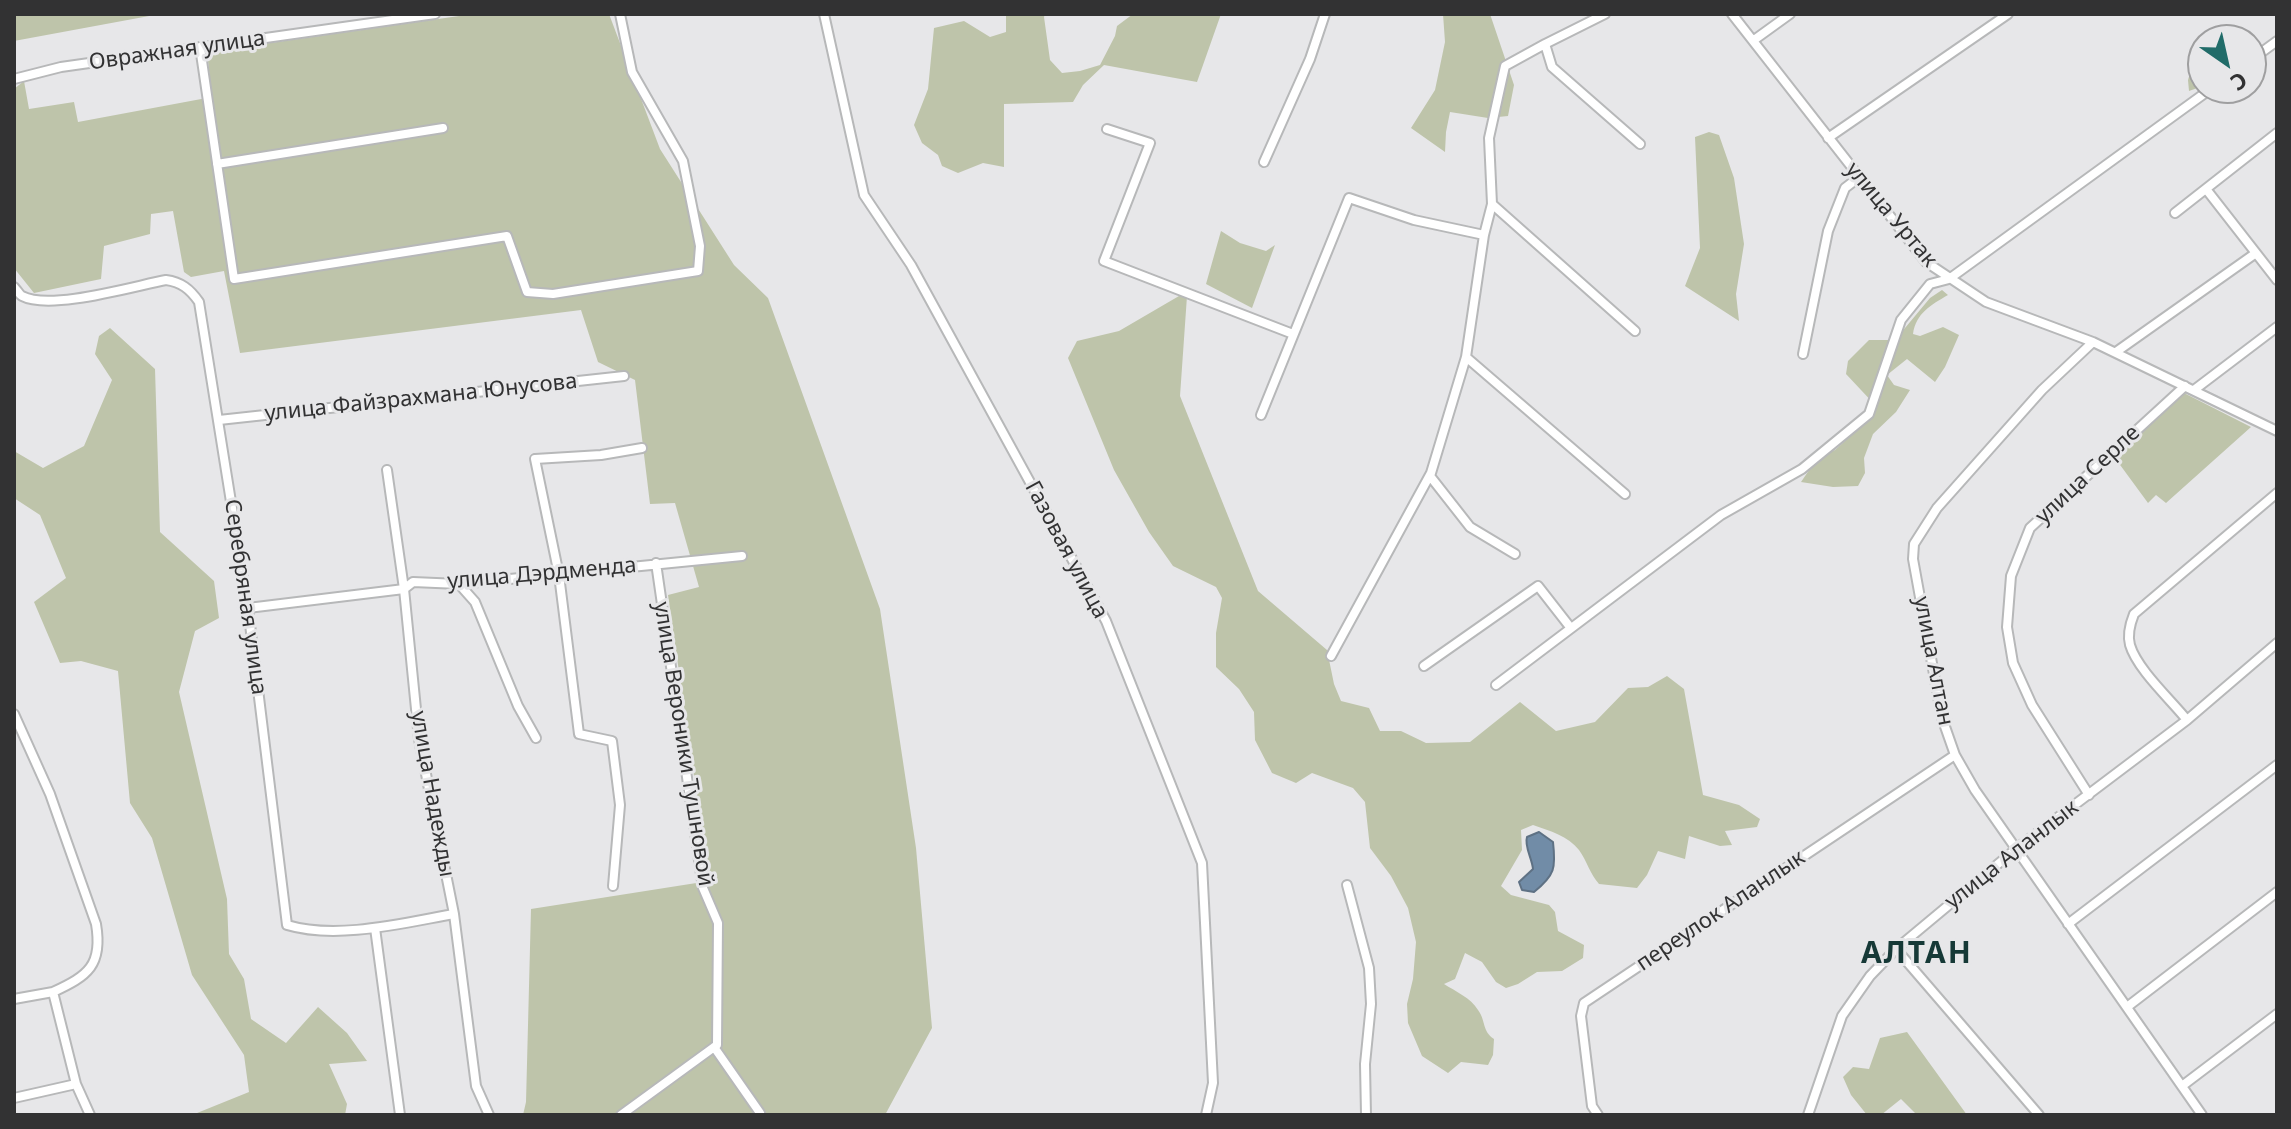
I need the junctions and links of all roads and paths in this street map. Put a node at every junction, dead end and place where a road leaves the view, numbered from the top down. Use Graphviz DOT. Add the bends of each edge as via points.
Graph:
graph roads {
  1 [pos="435,14"];
  2 [pos="620,14"];
  3 [pos="824,14"];
  4 [pos="1325,14"];
  5 [pos="1605,14"];
  6 [pos="1732,14"];
  7 [pos="1790,14"];
  8 [pos="2008,14"];
  9 [pos="1754,40"];
  10 [pos="1545,44"];
  11 [pos="200,47"];
  12 [pos="14,79"];
  13 [pos="2190,104"];
  14 [pos="443,128"];
  15 [pos="1107,129"];
  16 [pos="2276,135"];
  17 [pos="1828,138"];
  18 [pos="1640,144"];
  19 [pos="1264,162"];
  20 [pos="217,164"];
  21 [pos="1858,178"];
  22 [pos="2206,189"];
  23 [pos="1492,204"];
  24 [pos="2175,213"];
  25 [pos="1484,235"];
  26 [pos="2256,253"];
  27 [pos="1949,279"];
  28 [pos="2277,280"];
  29 [pos="14,287"];
  30 [pos="2277,327"];
  31 [pos="1635,331"];
  32 [pos="1293,334"];
  33 [pos="2093,342"];
  34 [pos="2116,352"];
  35 [pos="1803,354"];
  36 [pos="1466,357"];
  37 [pos="624,376"];
  38 [pos="2189,388"];
  39 [pos="1261,415"];
  40 [pos="219,420"];
  41 [pos="2277,431"];
  42 [pos="642,448"];
  43 [pos="387,470"];
  44 [pos="1430,476"];
  45 [pos="2277,493"];
  46 [pos="1625,494"];
  47 [pos="1515,554"];
  48 [pos="742,556"];
  49 [pos="656,563"];
  50 [pos="559,575"];
  51 [pos="459,584"];
  52 [pos="404,589"];
  53 [pos="248,608"];
  54 [pos="1570,627"];
  55 [pos="2277,643"];
  56 [pos="1331,656"];
  57 [pos="1424,666"];
  58 [pos="1496,685"];
  59 [pos="14,714"];
  60 [pos="2187,720"];
  61 [pos="536,738"];
  62 [pos="1955,755"];
  63 [pos="2277,765"];
  64 [pos="2089,795"];
  65 [pos="2016,849"];
  66 [pos="1347,885"];
  67 [pos="613,886"];
  68 [pos="2277,892"];
  69 [pos="454,914"];
  70 [pos="2068,924"];
  71 [pos="375,928"];
  72 [pos="1896,949"];
  73 [pos="53,992"];
  74 [pos="14,999"];
  75 [pos="2127,1007"];
  76 [pos="2277,1014"];
  77 [pos="714,1047"];
  78 [pos="76,1084"];
  79 [pos="2182,1086"];
  80 [pos="14,1098"];
  81 [pos="760,1113"];
  82 [pos="90,1115"];
  83 [pos="400,1115"];
  84 [pos="489,1115"];
  85 [pos="621,1115"];
  86 [pos="1206,1115"];
  87 [pos="1366,1115"];
  88 [pos="1598,1115"];
  89 [pos="1808,1115"];
  90 [pos="2039,1115"];
  91 [pos="2202,1115"];
  1 -- 11 [label="street, Овражная улица"];
  2 -- 20 [label="street" via="632,72 683,161 700,246 698,271 553,294 527,292 507,236 234,279"];
  3 -- 86 [label="street, Газовая улица" via="864,195 911,265 1106,621 1202,863 1213,1083"];
  4 -- 19 [label="street"];
  5 -- 10 [label="street"];
  6 -- 9 [label="street, улица Уртак"];
  7 -- 9 [label="street"];
  8 -- 17 [label="street"];
  9 -- 17 [label="street, улица Уртак"];
  10 -- 18 [label="street" via="1552,67"];
  10 -- 23 [label="street" via="1505,66 1489,138"];
  11 -- 12 [label="street, Овражная улица"];
  11 -- 20 [label="street"];
  13 -- 27 [label="street"];
  14 -- 20 [label="street"];
  15 -- 32 [label="street" via="1150,143 1104,261"];
  16 -- 22 [label="street"];
  17 -- 21 [label="street, улица Уртак"];
  21 -- 27 [label="street, улица Уртак" via="1926,262"];
  21 -- 35 [label="street" via="1845,188 1828,231"];
  22 -- 24 [label="street"];
  22 -- 26 [label="street"];
  23 -- 25 [label="street"];
  23 -- 31 [label="street"];
  25 -- 32 [label="street" via="1414,220 1349,198"];
  25 -- 36 [label="street"];
  26 -- 28 [label="street"];
  26 -- 34 [label="street"];
  27 -- 33 [label="street, улица Уртак" via="1986,302"];
  27 -- 54 [label="street" via="1930,284 1901,320 1869,414 1802,469 1721,515"];
  29 -- 40 [label="street, Серебряная улица" via="21,296 63,301 166,280 185,287 199,302"];
  30 -- 38 [label="street, улица Серле"];
  32 -- 39 [label="street"];
  33 -- 34 [label="street, улица Уртак"];
  33 -- 62 [label="street, улица Алтан" via="2042,390 1937,508 1914,544 1942,718"];
  34 -- 38 [label="street, улица Уртак"];
  36 -- 44 [label="street"];
  36 -- 46 [label="street"];
  37 -- 40 [label="street, улица Файзрахмана Юнусова"];
  38 -- 41 [label="street, улица Уртак"];
  38 -- 64 [label="street, улица Серле" via="2030,528 2011,576 2007,627 2013,663 2032,705"];
  40 -- 53 [label="street, Серебряная улица"];
  42 -- 50 [label="street" via="535,459"];
  43 -- 52 [label="street, улица Надежды"];
  44 -- 47 [label="street" via="1470,527"];
  44 -- 56 [label="street"];
  45 -- 60 [label="street" via="2134,614 2128,636 2131,648"];
  48 -- 49 [label="street, улица Дэрдменда"];
  49 -- 50 [label="street, улица Дэрдменда"];
  49 -- 77 [label="street, улица Вероники Тушновой" via="703,888 718,923"];
  50 -- 51 [label="street, улица Дэрдменда"];
  50 -- 67 [label="street" via="579,734 612,741 620,805"];
  51 -- 52 [label="street, улица Дэрдменда" via="413,582"];
  51 -- 61 [label="street" via="475,602"];
  52 -- 53 [label="street, улица Дэрдменда"];
  52 -- 69 [label="street, улица Надежды" via="419,739"];
  53 -- 71 [label="street, Серебряная улица" via="287,925 306,931"];
  54 -- 57 [label="street" via="1538,586"];
  54 -- 58 [label="street"];
  55 -- 60 [label="street, улица Аланлык"];
  59 -- 73 [label="street" via="50,794 99,943 96,962 80,979"];
  60 -- 64 [label="street, улица Аланлык"];
  62 -- 65 [label="street, улица Алтан"];
  62 -- 88 [label="street, переулок Аланлык" via="1584,1003 1592,1106"];
  63 -- 70 [label="street"];
  64 -- 65 [label="street, улица Аланлык"];
  65 -- 70 [label="street, улица Алтан"];
  65 -- 72 [label="street, улица Аланлык"];
  66 -- 87 [label="street" via="1369,968"];
  68 -- 75 [label="street"];
  69 -- 71 [label="street, Серебряная улица"];
  69 -- 84 [label="street, улица Надежды" via="476,1086"];
  70 -- 75 [label="street, улица Алтан"];
  71 -- 83 [label="street"];
  72 -- 89 [label="street, улица Аланлык" via="1842,1016"];
  72 -- 90 [label="street"];
  73 -- 74 [label="street"];
  73 -- 78 [label="street"];
  75 -- 79 [label="street, улица Алтан"];
  76 -- 79 [label="street"];
  77 -- 81 [label="street"];
  77 -- 85 [label="street"];
  78 -- 80 [label="street"];
  78 -- 82 [label="street"];
  79 -- 91 [label="street, улица Алтан"];
}
